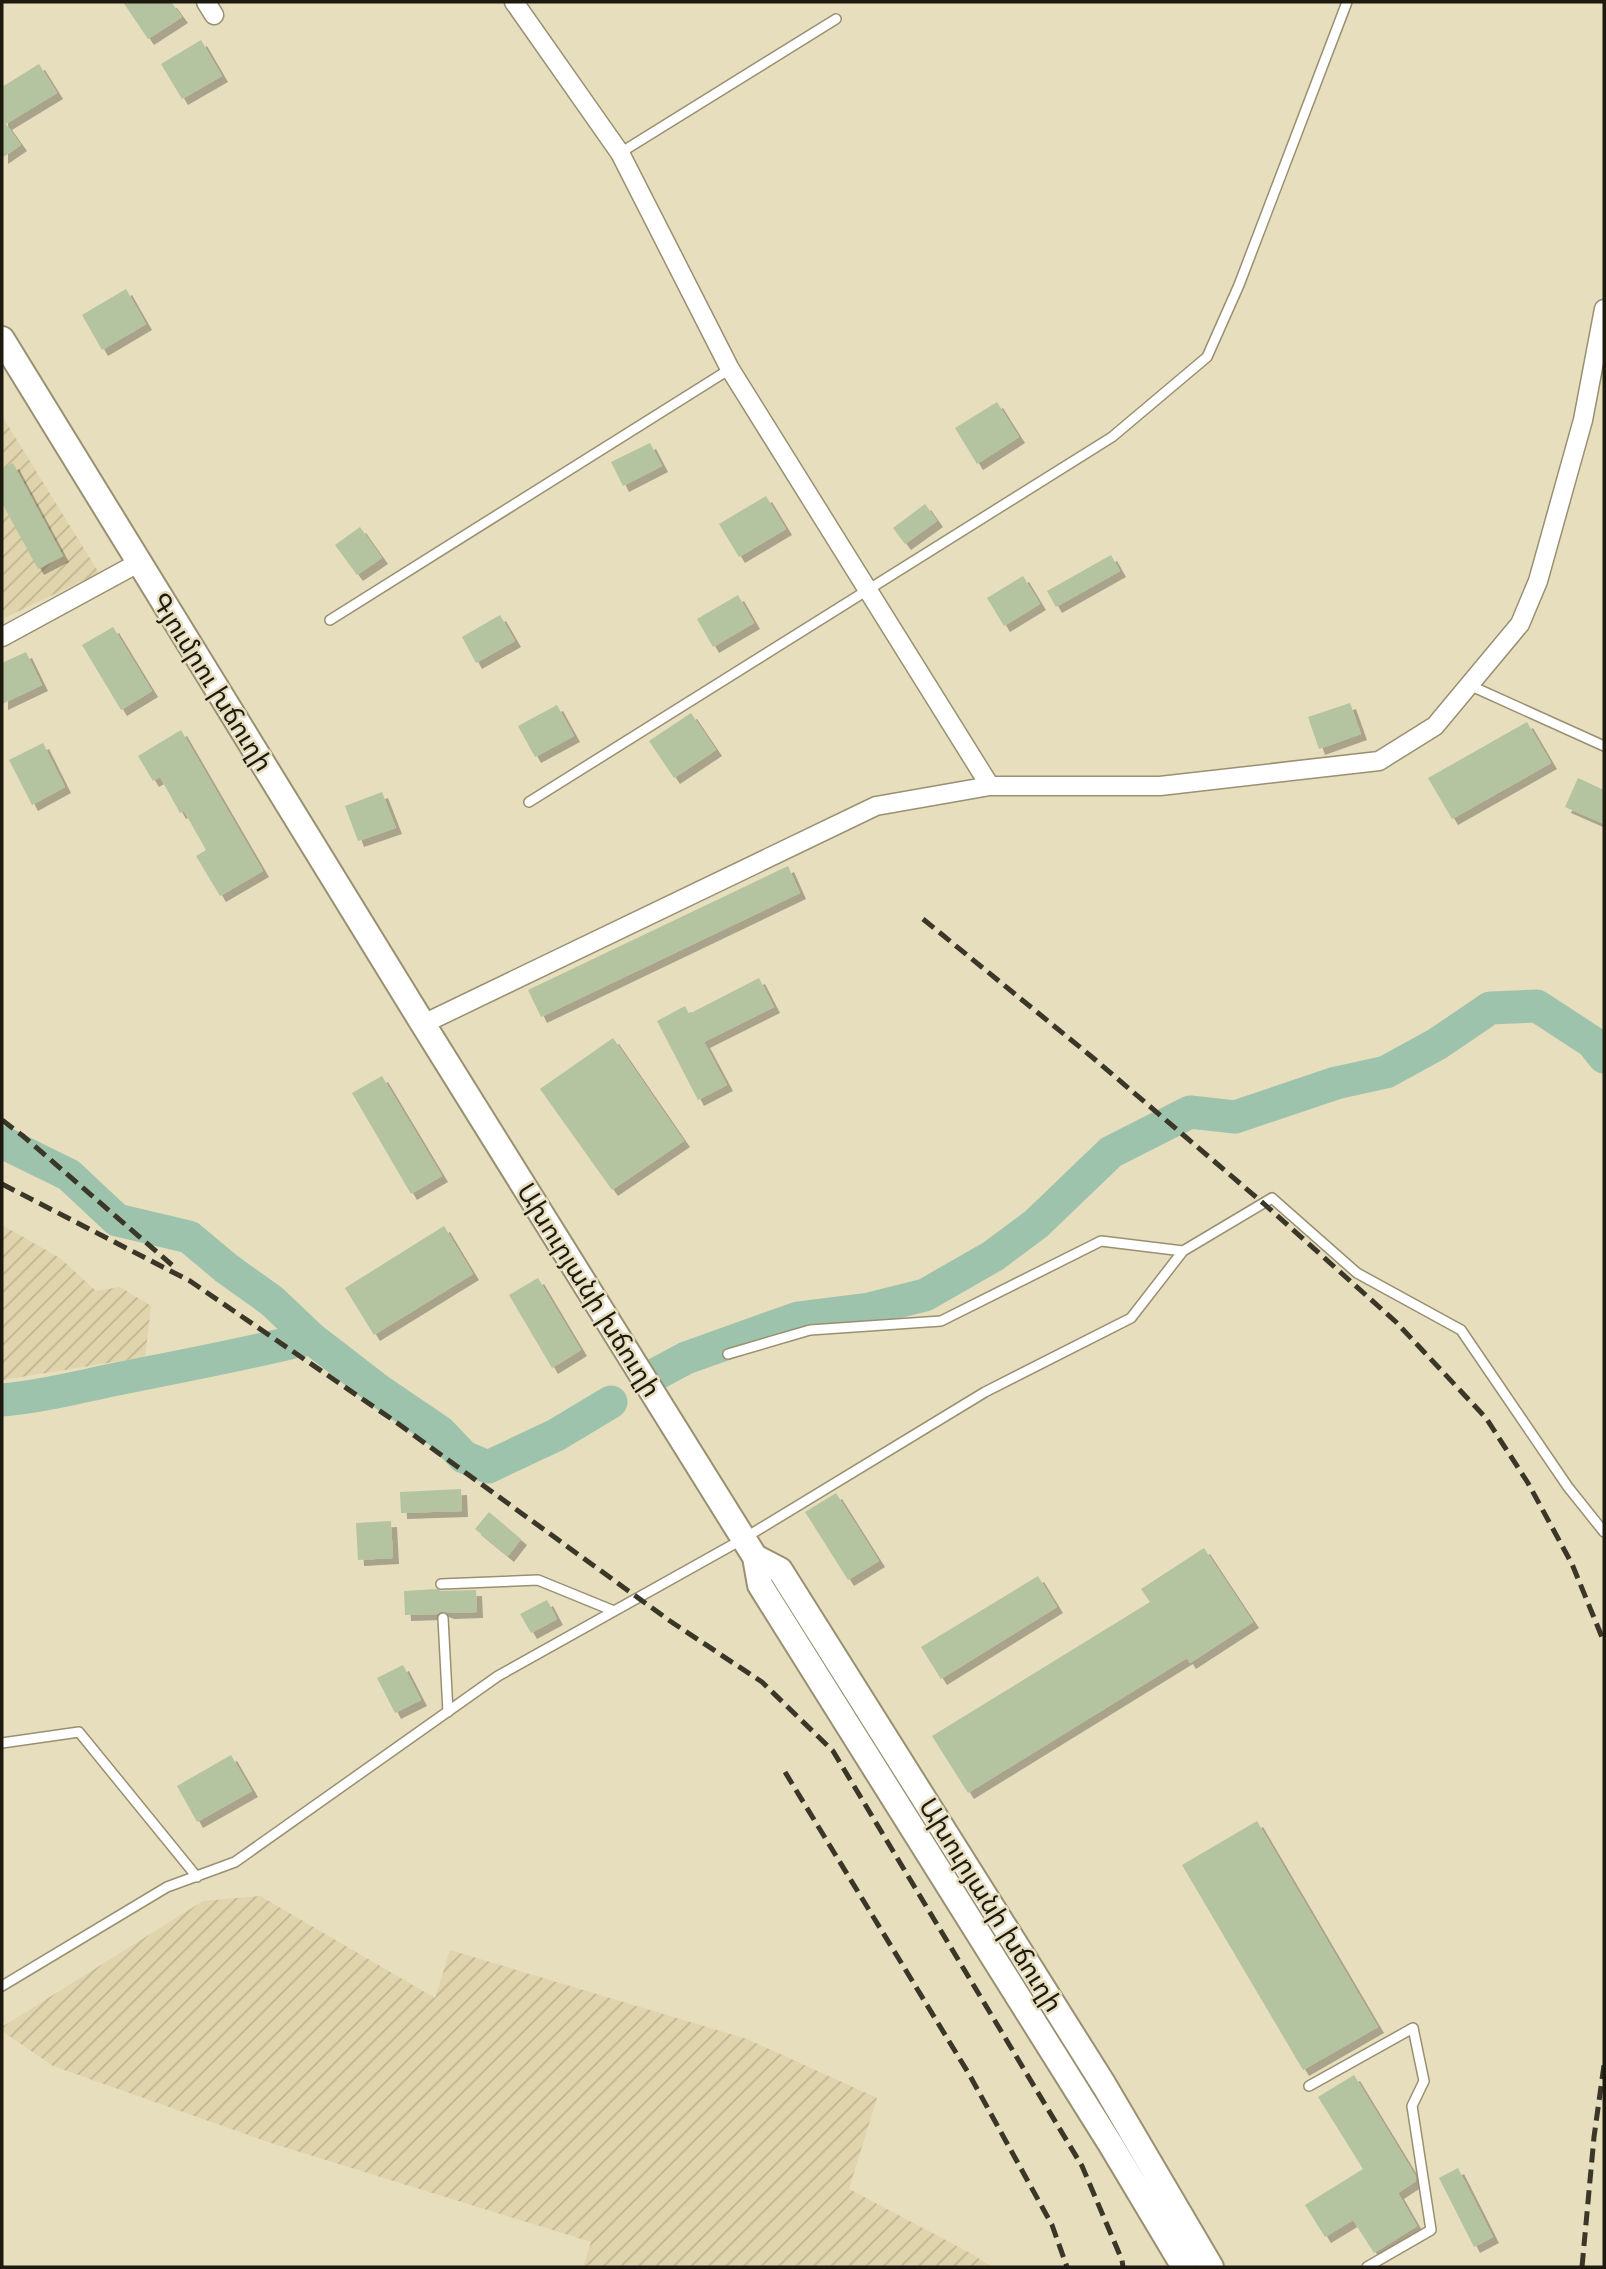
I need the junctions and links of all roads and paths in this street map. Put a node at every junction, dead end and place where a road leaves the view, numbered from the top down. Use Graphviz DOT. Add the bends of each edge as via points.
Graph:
graph roads {
  1 [pos="514,2"];
  2 [pos="1347,2"];
  3 [pos="836,19"];
  4 [pos="620,153"];
  5 [pos="1604,309"];
  6 [pos="2,339"];
  7 [pos="730,369"];
  8 [pos="138,563"];
  9 [pos="868,590"];
  10 [pos="330,620"];
  11 [pos="2,637"];
  12 [pos="1469,685"];
  13 [pos="1604,746"];
  14 [pos="990,786"];
  15 [pos="529,802"];
  16 [pos="423,1024"];
  17 [pos="1183,1251"];
  18 [pos="728,1354"];
  19 [pos="1604,1532"];
  20 [pos="749,1548"];
  21 [pos="441,1584"];
  22 [pos="614,1611"];
  23 [pos="443,1618"];
  24 [pos="448,1712"];
  25 [pos="2,1743"];
  26 [pos="197,1877"];
  27 [pos="2,1986"];
  28 [pos="1309,2086"];
  29 [pos="1184,2267"];
  30 [pos="1211,2267"];
  31 [pos="1367,2267"];
  1 -- 4 [label="street"];
  2 -- 9 [label="lane" via="1207,357 1112,437"];
  3 -- 4 [label="lane"];
  4 -- 7 [label="street"];
  5 -- 12 [label="street" via="1583,420 1538,581 1520,624"];
  6 -- 8 [label="main road, Գյումրու խճուղի"];
  7 -- 9 [label="street"];
  7 -- 10 [label="lane"];
  8 -- 11 [label="street"];
  8 -- 16 [label="main road, Գյումրու խճուղի"];
  9 -- 14 [label="street"];
  9 -- 15 [label="lane"];
  12 -- 13 [label="lane"];
  12 -- 14 [label="street" via="1434,726 1379,761 1160,786"];
  14 -- 16 [label="street" via="877,806"];
  16 -- 20 [label="main road, Ախուրյանի խճուղի"];
  17 -- 18 [label="lane" via="1101,1241 941,1321 810,1330"];
  17 -- 19 [label="lane" via="1272,1198 1357,1273 1461,1331"];
  17 -- 20 [label="lane" via="1130,1318 985,1392"];
  20 -- 22 [label="lane"];
  20 -- 29 [label="main road, Ախուրյանի խճուղի" via="760,1585"];
  20 -- 30 [label="main road, Ախուրյանի խճուղի" via="780,1570 1104,2085"];
  21 -- 22 [label="lane" via="538,1580"];
  22 -- 24 [label="lane" via="498,1676"];
  23 -- 24 [label="lane"];
  24 -- 26 [label="lane" via="234,1862"];
  25 -- 26 [label="lane" via="79,1732"];
  26 -- 27 [label="lane" via="167,1887"];
  28 -- 31 [label="lane" via="1413,2028 1424,2081 1412,2106 1431,2230"];
}
